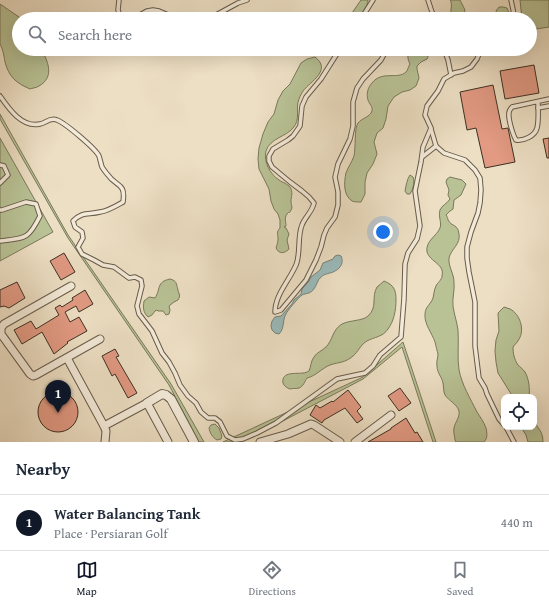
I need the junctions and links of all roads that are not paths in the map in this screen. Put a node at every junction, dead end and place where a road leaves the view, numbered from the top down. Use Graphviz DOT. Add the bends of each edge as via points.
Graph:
graph roads {
  1 [pos="120,0"];
  2 [pos="247,0"];
  3 [pos="373,0"];
  4 [pos="428,0"];
  5 [pos="511,0"];
  6 [pos="119,12"];
  7 [pos="145,12"];
  8 [pos="161,12"];
  9 [pos="223,12"];
  10 [pos="365,12"];
  11 [pos="432,12"];
  12 [pos="514,12"];
  13 [pos="336,56"];
  14 [pos="383,56"];
  15 [pos="446,56"];
  16 [pos="478,56"];
  17 [pos="450,75"];
  18 [pos="0,96"];
  19 [pos="549,100"];
  20 [pos="538,102"];
  21 [pos="549,106"];
  22 [pos="538,108"];
  23 [pos="431,128"];
  24 [pos="436,146"];
  25 [pos="422,157"];
  26 [pos="0,165"];
  27 [pos="0,183"];
  28 [pos="0,210"];
  29 [pos="0,241"];
  30 [pos="70,286"];
  31 [pos="100,339"];
  32 [pos="67,358"];
  33 [pos="146,403"];
  34 [pos="391,415"];
  35 [pos="501,420"];
  36 [pos="104,426"];
  37 [pos="507,430"];
  38 [pos="336,441"];
  39 [pos="105,442"];
  40 [pos="168,442"];
  41 [pos="194,442"];
  42 [pos="260,442"];
  43 [pos="354,442"];
  44 [pos="514,442"];
  1 -- 6 [label="lane"];
  2 -- 9 [label="lane"];
  3 -- 10 [label="lane"];
  4 -- 11 [label="lane"];
  5 -- 12 [label="lane"];
  7 -- 8 [label="lane"];
  13 -- 14 [label="lane" via="306,97 302,106 300,126 293,136 273,149 269,156 272,167 302,190 314,204 302,225 297,263 275,304 275,312 281,310 306,280 327,228 335,217 338,205 335,176 350,139 357,88"];
  15 -- 17 [label="lane"];
  16 -- 17 [label="lane" via="472,67"];
  17 -- 23 [label="lane" via="444,79 427,106 425,116"];
  18 -- 25 [label="lane" via="10,110 23,121 33,125 51,119 67,127 90,146 109,178 119,184 124,193 123,202 100,212 78,216 73,221 75,227 82,232 83,238 78,247 82,254 103,265 114,267 128,278 135,277 141,280 137,306 139,314 152,331 180,385 201,412 208,418 215,418 220,422 227,436 235,440 276,423 337,379 365,373 400,337 405,264 420,226 416,191"];
  19 -- 20 [label="lane"];
  20 -- 22 [label="lane"];
  20 -- 22 [label="lane" via="512,107 509,110 508,115 516,140 527,138 537,129"];
  21 -- 22 [label="lane"];
  23 -- 24 [label="lane"];
  23 -- 25 [label="lane" via="423,147"];
  24 -- 25 [label="lane"];
  24 -- 35 [label="lane" via="444,153 465,160 480,178 480,202 468,247 468,272 475,302 475,346 479,378"];
  26 -- 27 [label="lane" via="4,166 8,174"];
  28 -- 29 [label="lane" via="26,202 36,204 40,216 33,230 24,238"];
  30 -- 32 [label="street" via="1,328 1,334 33,376"];
  31 -- 32 [label="street"];
  32 -- 36 [label="street"];
  33 -- 36 [label="street"];
  33 -- 40 [label="street"];
  33 -- 41 [label="street" via="162,394 171,399"];
  34 -- 43 [label="street"];
  36 -- 39 [label="street"];
  37 -- 44 [label="lane"];
  38 -- 42 [label="street" via="314,424 310,424"];
}
